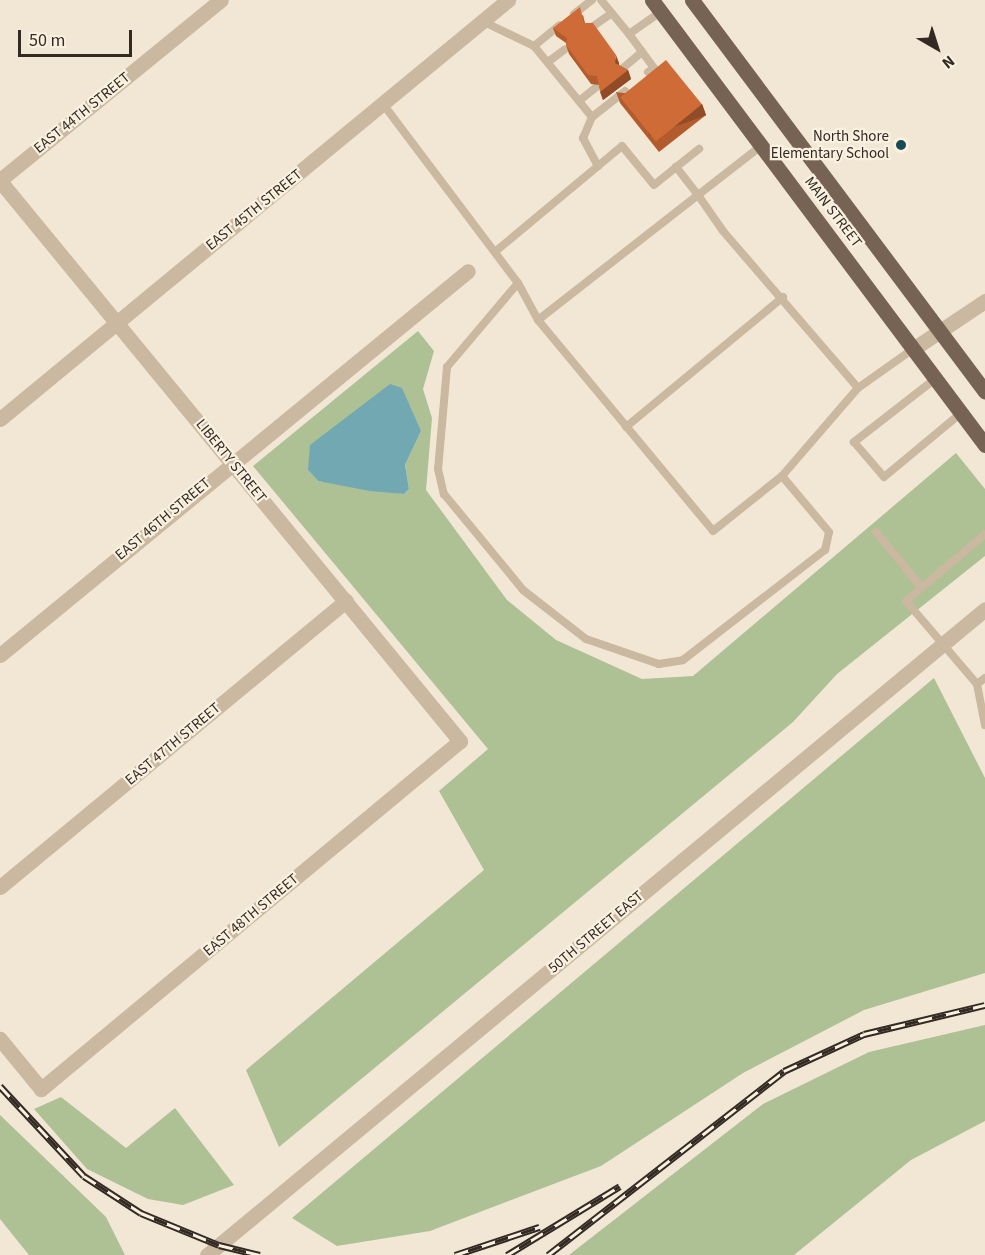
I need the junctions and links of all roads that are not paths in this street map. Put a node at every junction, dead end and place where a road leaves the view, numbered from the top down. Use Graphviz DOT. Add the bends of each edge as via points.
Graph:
graph roads {
  1 [pos="221,0"];
  2 [pos="508,0"];
  3 [pos="592,0"];
  4 [pos="601,0"];
  5 [pos="692,0"];
  6 [pos="657,6"];
  7 [pos="612,13"];
  8 [pos="482,21"];
  9 [pos="592,27"];
  10 [pos="629,34"];
  11 [pos="534,46"];
  12 [pos="565,49"];
  13 [pos="642,52"];
  14 [pos="548,62"];
  15 [pos="623,68"];
  16 [pos="595,88"];
  17 [pos="579,101"];
  18 [pos="383,104"];
  19 [pos="592,117"];
  20 [pos="761,146"];
  21 [pos="699,149"];
  22 [pos="598,166"];
  23 [pos="676,167"];
  24 [pos="0,181"];
  25 [pos="698,195"];
  26 [pos="496,250"];
  27 [pos="468,271"];
  28 [pos="518,283"];
  29 [pos="783,297"];
  30 [pos="985,301"];
  31 [pos="538,320"];
  32 [pos="118,321"];
  33 [pos="940,331"];
  34 [pos="913,349"];
  35 [pos="935,379"];
  36 [pos="858,388"];
  37 [pos="985,391"];
  38 [pos="962,413"];
  39 [pos="0,419"];
  40 [pos="626,427"];
  41 [pos="985,445"];
  42 [pos="232,462"];
  43 [pos="782,476"];
  44 [pos="876,532"];
  45 [pos="985,534"];
  46 [pos="922,588"];
  47 [pos="346,601"];
  48 [pos="985,609"];
  49 [pos="944,643"];
  50 [pos="0,655"];
  51 [pos="985,678"];
  52 [pos="977,684"];
  53 [pos="985,725"];
  54 [pos="460,741"];
  55 [pos="0,887"];
  56 [pos="0,1040"];
  57 [pos="207,1255"];
  1 -- 24 [label="street, EAST 44TH STREET"];
  2 -- 8 [label="street, EAST 45TH STREET"];
  3 -- 11 [label="lane"];
  4 -- 7 [label="lane"];
  5 -- 33 [label="main road, MAIN STREET"];
  6 -- 10 [label="lane"];
  6 -- 20 [label="main road, MAIN STREET"];
  7 -- 9 [label="lane"];
  7 -- 10 [label="lane"];
  8 -- 11 [label="lane"];
  8 -- 18 [label="street, EAST 45TH STREET"];
  10 -- 13 [label="lane"];
  11 -- 14 [label="lane"];
  12 -- 14 [label="lane"];
  13 -- 15 [label="lane"];
  13 -- 19 [label="lane" via="654,68"];
  14 -- 17 [label="lane"];
  16 -- 17 [label="lane"];
  17 -- 19 [label="lane"];
  18 -- 26 [label="lane"];
  18 -- 32 [label="street, EAST 45TH STREET"];
  19 -- 22 [label="lane" via="583,138"];
  20 -- 25 [label="lane"];
  20 -- 34 [label="main road, MAIN STREET"];
  21 -- 23 [label="lane"];
  22 -- 23 [label="lane" via="622,146 654,185"];
  22 -- 26 [label="lane"];
  23 -- 25 [label="lane"];
  24 -- 32 [label="street, LIBERTY STREET"];
  25 -- 29 [label="lane"];
  25 -- 31 [label="lane"];
  26 -- 28 [label="lane"];
  27 -- 42 [label="street, EAST 46TH STREET"];
  28 -- 31 [label="lane"];
  28 -- 43 [label="lane" via="447,367 438,469 444,494 523,590 558,621 586,639 659,664 700,652 825,550 829,532"];
  29 -- 36 [label="lane"];
  29 -- 40 [label="lane"];
  30 -- 33 [label="street"];
  31 -- 40 [label="lane"];
  32 -- 39 [label="street, EAST 45TH STREET"];
  32 -- 42 [label="street, LIBERTY STREET"];
  33 -- 34 [label="street"];
  33 -- 37 [label="main road, MAIN STREET"];
  34 -- 35 [label="main road, MAIN STREET"];
  34 -- 36 [label="lane"];
  35 -- 38 [label="main road, MAIN STREET"];
  35 -- 38 [label="lane" via="854,442 884,477"];
  36 -- 43 [label="lane"];
  38 -- 41 [label="main road, MAIN STREET"];
  40 -- 43 [label="lane" via="713,531"];
  42 -- 47 [label="street, LIBERTY STREET"];
  42 -- 50 [label="street, EAST 46TH STREET"];
  44 -- 46 [label="lane"];
  45 -- 46 [label="lane"];
  46 -- 49 [label="lane" via="906,601"];
  47 -- 54 [label="street, LIBERTY STREET"];
  47 -- 55 [label="street, EAST 47TH STREET"];
  48 -- 49 [label="street, 50TH STREET EAST"];
  49 -- 52 [label="lane"];
  49 -- 57 [label="street, 50TH STREET EAST"];
  51 -- 52 [label="lane"];
  52 -- 53 [label="lane"];
  54 -- 56 [label="street, EAST 48TH STREET" via="41,1089"];
}
